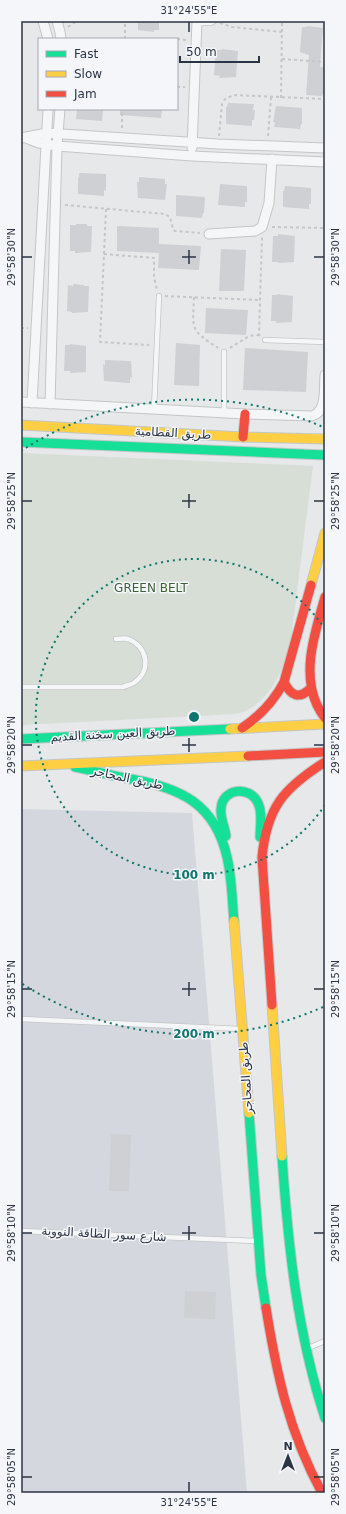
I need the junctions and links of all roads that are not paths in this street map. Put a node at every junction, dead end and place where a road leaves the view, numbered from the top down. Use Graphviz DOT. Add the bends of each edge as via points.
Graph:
graph roads {
  1 [pos="43,21"];
  2 [pos="57,21"];
  3 [pos="214,21"];
  4 [pos="197,22"];
  5 [pos="48,38"];
  6 [pos="61,38"];
  7 [pos="48,110"];
  8 [pos="60,110"];
  9 [pos="47,133"];
  10 [pos="58,134"];
  11 [pos="24,138"];
  12 [pos="192,143"];
  13 [pos="46,145"];
  14 [pos="57,146"];
  15 [pos="325,148"];
  16 [pos="192,156"];
  17 [pos="272,159"];
  18 [pos="325,162"];
  19 [pos="209,234"];
  20 [pos="159,296"];
  21 [pos="265,340"];
  22 [pos="325,342"];
  23 [pos="224,352"];
  24 [pos="325,375"];
  25 [pos="21,402"];
  26 [pos="32,403"];
  27 [pos="50,404"];
  28 [pos="154,409"];
  29 [pos="224,413"];
  30 [pos="245,414"];
  31 [pos="21,425"];
  32 [pos="243,437"];
  33 [pos="325,439"];
  34 [pos="21,442"];
  35 [pos="325,455"];
  36 [pos="325,533"];
  37 [pos="325,597"];
  38 [pos="116,639"];
  39 [pos="284,682"];
  40 [pos="21,687"];
  41 [pos="311,688"];
  42 [pos="325,718"];
  43 [pos="325,724"];
  44 [pos="242,728"];
  45 [pos="21,739"];
  46 [pos="325,752"];
  47 [pos="325,762"];
  48 [pos="63,764"];
  49 [pos="21,766"];
  50 [pos="228,856"];
  51 [pos="262,857"];
  52 [pos="21,1019"];
  53 [pos="242,1029"];
  54 [pos="21,1231"];
  55 [pos="259,1241"];
  56 [pos="325,1341"];
  57 [pos="304,1350"];
  58 [pos="325,1418"];
  59 [pos="322,1493"];
  1 -- 5 [label="street"];
  2 -- 6 [label="street"];
  3 -- 4 [label="lane" via="211,24"];
  4 -- 12 [label="street"];
  7 -- 9 [label="street"];
  8 -- 10 [label="street"];
  9 -- 10 [label="street"];
  9 -- 11 [label="street"];
  9 -- 13 [label="street"];
  10 -- 12 [label="street"];
  10 -- 14 [label="street"];
  11 -- 13 [label="street"];
  12 -- 15 [label="street"];
  12 -- 16 [label="street"];
  13 -- 14 [label="street"];
  13 -- 26 [label="street"];
  14 -- 16 [label="street"];
  14 -- 27 [label="street"];
  16 -- 17 [label="street"];
  17 -- 18 [label="street"];
  17 -- 19 [label="street" via="269,203 262,227 251,232"];
  20 -- 28 [label="lane"];
  21 -- 22 [label="lane"];
  23 -- 29 [label="lane"];
  24 -- 30 [label="street" via="321,411 317,414"];
  25 -- 26 [label="street"];
  26 -- 27 [label="street"];
  27 -- 28 [label="street"];
  28 -- 29 [label="street"];
  29 -- 30 [label="street"];
  30 -- 32 [label="street"];
  31 -- 32 [label="street, طريق القطامية"];
  32 -- 33 [label="street, طريق القطامية"];
  34 -- 35 [label="street, طريق القطامية"];
  36 -- 39 [label="street"];
  37 -- 41 [label="street" via="312,648"];
  38 -- 40 [label="lane" via="127,639 138,644 144,653 146,664 142,675 134,683 123,687"];
  39 -- 41 [label="street" via="291,693 296,695 307,693"];
  39 -- 44 [label="street" via="271,704"];
  41 -- 42 [label="street"];
  43 -- 44 [label="street, طريق العين سخنة القديم"];
  44 -- 45 [label="street, طريق العين سخنة القديم"];
  46 -- 48 [label="street"];
  47 -- 51 [label="street" via="293,785 277,803 266,829"];
  48 -- 49 [label="street"];
  48 -- 50 [label="street, طريق المحاجر" via="166,786 181,793 207,813 223,840"];
  50 -- 51 [label="street" via="220,808 226,795 239,790 252,794 259,804"];
  50 -- 53 [label="street, طريق المحاجر"];
  51 -- 57 [label="street" via="287,1230 292,1281"];
  52 -- 53 [label="lane"];
  53 -- 55 [label="street, طريق المحاجر"];
  54 -- 55 [label="lane, شارع سور الطاقة النووية"];
  55 -- 59 [label="street, طريق المحاجر" via="268,1327 278,1373 293,1431"];
  56 -- 57 [label="lane"];
  57 -- 58 [label="street"];
}
